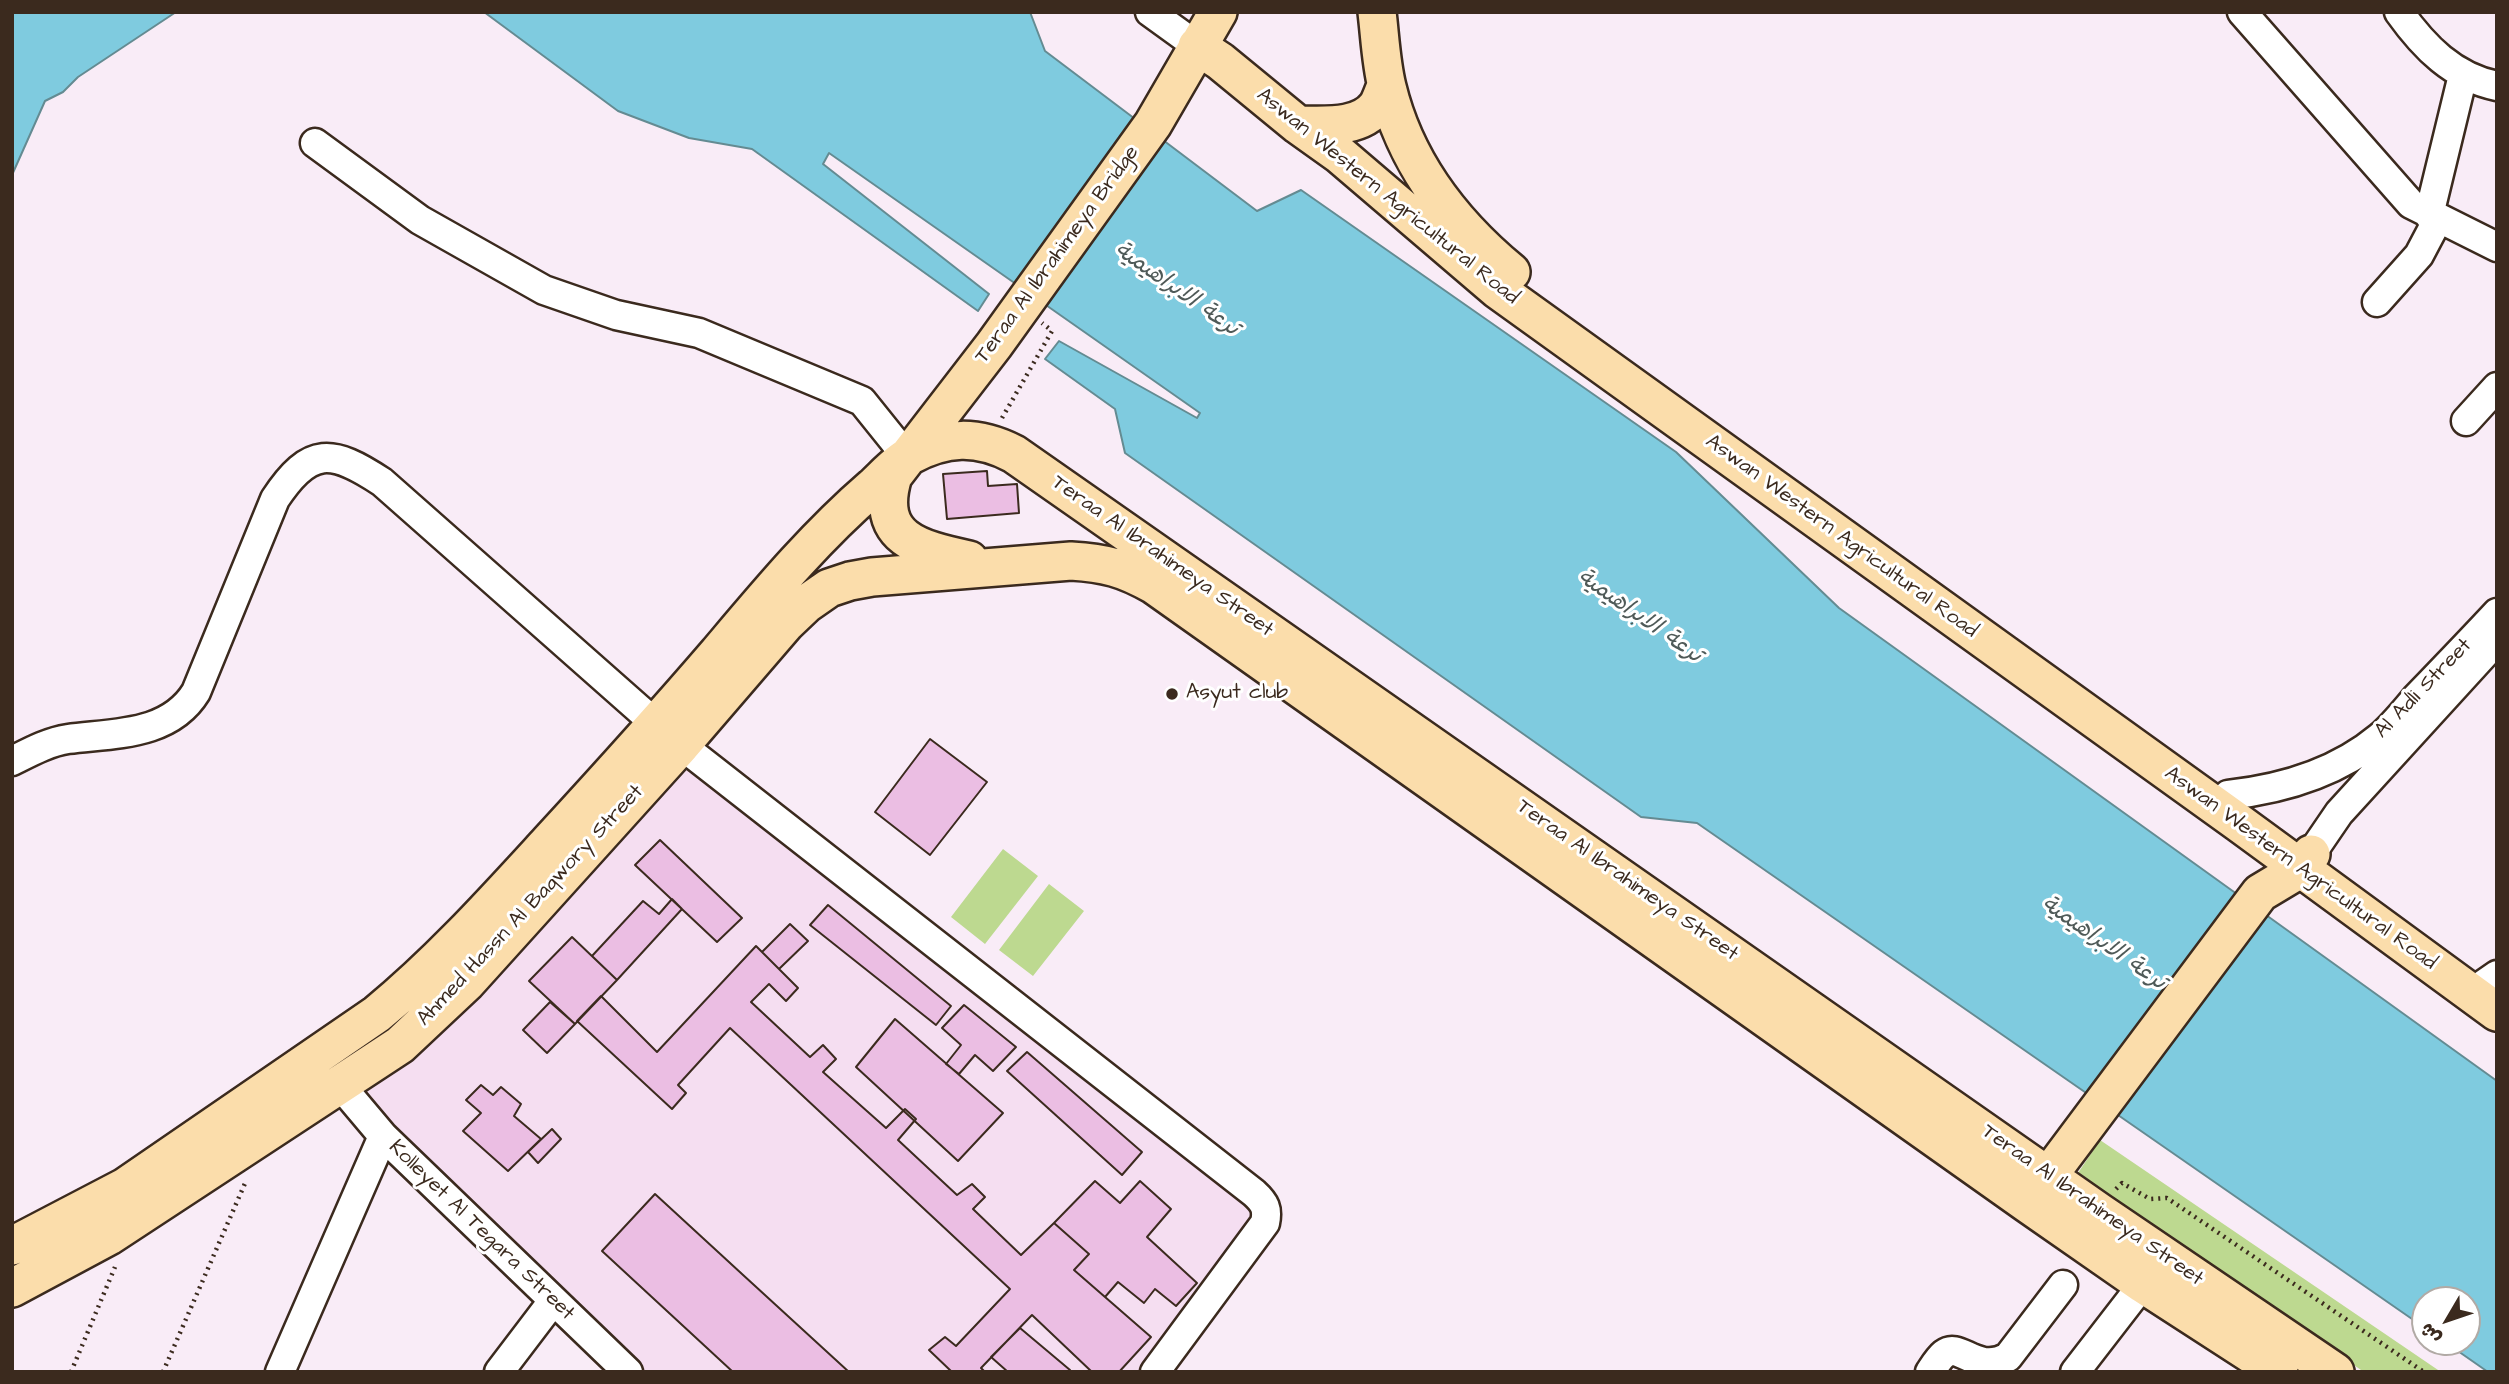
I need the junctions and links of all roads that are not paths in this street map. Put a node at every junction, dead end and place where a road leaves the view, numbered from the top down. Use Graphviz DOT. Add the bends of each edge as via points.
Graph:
graph roads {
  1 [pos="1150,12"];
  2 [pos="1218,12"];
  3 [pos="1377,12"];
  4 [pos="2242,12"];
  5 [pos="2399,12"];
  6 [pos="1197,46"];
  7 [pos="2463,75"];
  8 [pos="1386,86"];
  9 [pos="2497,86"];
  10 [pos="1298,125"];
  11 [pos="315,144"];
  12 [pos="2434,217"];
  13 [pos="2497,247"];
  14 [pos="2377,302"];
  15 [pos="2497,387"];
  16 [pos="2466,421"];
  17 [pos="907,457"];
  18 [pos="998,566"];
  19 [pos="2497,613"];
  20 [pos="2497,640"];
  21 [pos="669,735"];
  22 [pos="12,761"];
  23 [pos="1436,766"];
  24 [pos="2228,796"];
  25 [pos="2264,843"];
  26 [pos="2305,862"];
  27 [pos="2260,893"];
  28 [pos="2483,986"];
  29 [pos="377,1014"];
  30 [pos="400,1045"];
  31 [pos="340,1085"];
  32 [pos="383,1136"];
  33 [pos="2038,1190"];
  34 [pos="12,1246"];
  35 [pos="2143,1284"];
  36 [pos="2063,1285"];
  37 [pos="12,1288"];
  38 [pos="553,1301"];
  39 [pos="2279,1359"];
  40 [pos="280,1372"];
  41 [pos="499,1372"];
  42 [pos="628,1372"];
  43 [pos="1154,1372"];
  44 [pos="1930,1372"];
  45 [pos="2075,1372"];
  46 [pos="2335,1372"];
  1 -- 6 [label="street"];
  2 -- 6 [label="main road, Teraa Al Ibrahimeya Bridge"];
  3 -- 8 [label="main road, Aswan Western Agricultural Road"];
  4 -- 12 [label="street" via="2395,188"];
  5 -- 7 [label="street" via="2424,44"];
  6 -- 10 [label="main road, Aswan Western Agricultural Road"];
  6 -- 17 [label="main road, Teraa Al Ibrahimeya Bridge" via="1153,124"];
  7 -- 9 [label="street"];
  7 -- 12 [label="street"];
  8 -- 10 [label="main road" via="1376,107 1358,120"];
  8 -- 24 [label="main road, Aswan Western Agricultural Road" via="1400,131 1438,196 1509,270"];
  10 -- 25 [label="main road, Aswan Western Agricultural Road" via="1340,155 1498,290"];
  11 -- 17 [label="street" via="420,220 544,290 616,315 699,333 862,401"];
  12 -- 13 [label="street"];
  12 -- 14 [label="street" via="2419,255"];
  15 -- 16 [label="street"];
  17 -- 18 [label="main road" via="893,476 888,495 898,530 928,551"];
  17 -- 21 [label="main road, Ahmed Hassn Al Baqwory Street" via="805,551"];
  17 -- 23 [label="main road, Teraa Al Ibrahimeya Street" via="944,441 970,440 988,442 1014,454"];
  18 -- 21 [label="main road, Ahmed Hassn Al Baqwory Street" via="872,577 829,588 806,604"];
  18 -- 23 [label="main road, Teraa Al Ibrahimeya Street" via="1071,561 1100,562 1127,570"];
  19 -- 24 [label="street, Al Adli Street" via="2401,716 2363,749 2303,780"];
  20 -- 26 [label="street, Al Adli Street" via="2339,813"];
  21 -- 22 [label="street" via="382,482 333,457 310,461 290,477 275,499 188,705 163,722 118,735 48,743"];
  21 -- 29 [label="main road, Ahmed Hassn Al Baqwory Street"];
  21 -- 30 [label="main road, Ahmed Hassn Al Baqwory Street" via="466,983"];
  21 -- 43 [label="street" via="1265,1204 1265,1223"];
  23 -- 33 [label="main road, Teraa Al Ibrahimeya Street"];
  24 -- 26 [label="main road, Aswan Western Agricultural Road"];
  25 -- 26 [label="main road, Aswan Western Agricultural Road"];
  25 -- 27 [label="main road"];
  26 -- 27 [label="main road"];
  26 -- 28 [label="main road, Aswan Western Agricultural Road"];
  27 -- 33 [label="main road"];
  29 -- 30 [label="main road"];
  29 -- 34 [label="main road, Ahmed Hassn Al Baqwory Street" via="125,1187"];
  30 -- 31 [label="main road, Ahmed Hassn Al Baqwory Street"];
  31 -- 32 [label="street, Kolleyet Al Tegara Street"];
  31 -- 37 [label="main road, Ahmed Hassn Al Baqwory Street" via="109,1236"];
  32 -- 38 [label="street, Kolleyet Al Tegara Street"];
  32 -- 40 [label="street"];
  33 -- 35 [label="main road, Teraa Al Ibrahimeya Street"];
  33 -- 39 [label="main road, Teraa Al Ibrahimeya Street"];
  35 -- 39 [label="main road, Teraa Al Ibrahimeya Street"];
  35 -- 45 [label="street"];
  36 -- 44 [label="street" via="2008,1357 1982,1363 1949,1351"];
  38 -- 41 [label="street"];
  38 -- 42 [label="street, Kolleyet Al Tegara Street"];
  39 -- 46 [label="main road, Teraa Al Ibrahimeya Street"];
}
